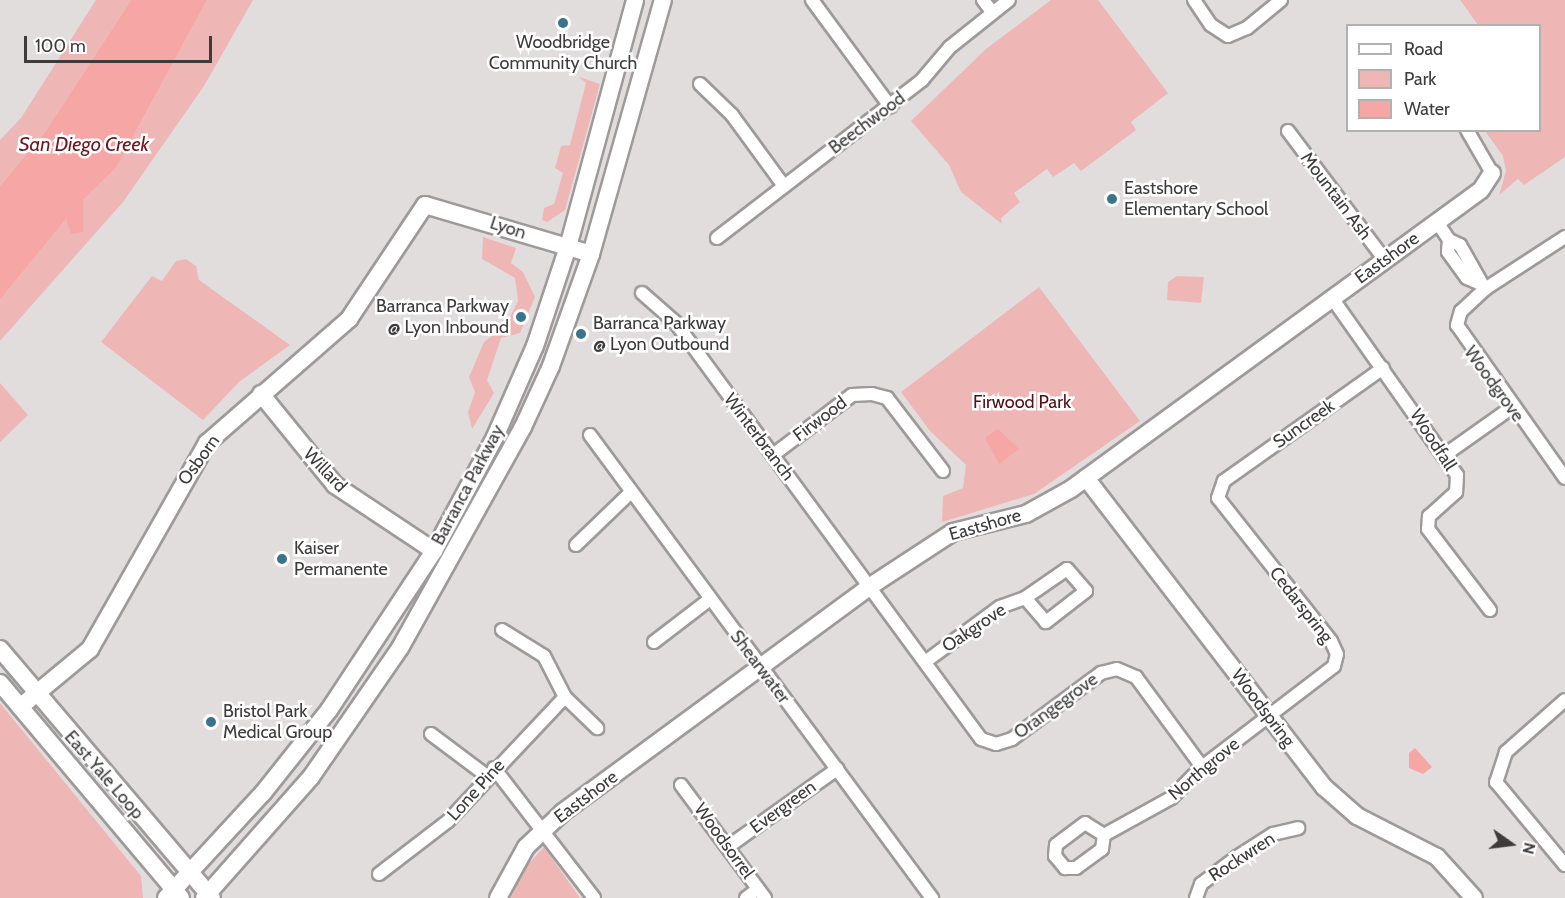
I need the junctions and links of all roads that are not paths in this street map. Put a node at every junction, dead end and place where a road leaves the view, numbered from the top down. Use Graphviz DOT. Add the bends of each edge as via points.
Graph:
graph roads {
  1 [pos="635,0"];
  2 [pos="663,0"];
  3 [pos="812,0"];
  4 [pos="983,0"];
  5 [pos="1009,0"];
  6 [pos="1194,0"];
  7 [pos="1281,0"];
  8 [pos="993,12"];
  9 [pos="700,84"];
  10 [pos="890,106"];
  11 [pos="1288,131"];
  12 [pos="1468,132"];
  13 [pos="1492,173"];
  14 [pos="783,186"];
  15 [pos="425,205"];
  16 [pos="1437,222"];
  17 [pos="1565,237"];
  18 [pos="717,238"];
  19 [pos="568,247"];
  20 [pos="591,254"];
  21 [pos="1385,260"];
  22 [pos="1483,286"];
  23 [pos="642,293"];
  24 [pos="1332,298"];
  25 [pos="1383,368"];
  26 [pos="261,394"];
  27 [pos="1511,408"];
  28 [pos="590,435"];
  29 [pos="1446,454"];
  30 [pos="773,455"];
  31 [pos="943,471"];
  32 [pos="1086,478"];
  33 [pos="1565,478"];
  34 [pos="1224,481"];
  35 [pos="631,492"];
  36 [pos="576,544"];
  37 [pos="434,551"];
  38 [pos="870,587"];
  39 [pos="1025,598"];
  40 [pos="710,600"];
  41 [pos="1490,610"];
  42 [pos="502,630"];
  43 [pos="654,642"];
  44 [pos="0,649"];
  45 [pos="925,662"];
  46 [pos="761,668"];
  47 [pos="0,683"];
  48 [pos="38,696"];
  49 [pos="565,697"];
  50 [pos="1565,700"];
  51 [pos="20,707"];
  52 [pos="1269,716"];
  53 [pos="597,728"];
  54 [pos="431,734"];
  55 [pos="1202,767"];
  56 [pos="837,769"];
  57 [pos="491,772"];
  58 [pos="681,785"];
  59 [pos="1298,828"];
  60 [pos="544,830"];
  61 [pos="1104,835"];
  62 [pos="729,846"];
  63 [pos="1565,865"];
  64 [pos="191,873"];
  65 [pos="379,874"];
  66 [pos="762,894"];
  67 [pos="174,895"];
  68 [pos="208,897"];
  69 [pos="498,898"];
  70 [pos="594,898"];
  71 [pos="746,898"];
  72 [pos="932,898"];
  73 [pos="1196,898"];
  74 [pos="1474,898"];
  1 -- 19 [label="street, Barranca Parkway"];
  2 -- 20 [label="street, Barranca Parkway"];
  3 -- 10 [label="street"];
  4 -- 8 [label="street"];
  5 -- 8 [label="street, Beechwood"];
  6 -- 7 [label="street" via="1211,25 1228,36 1247,28"];
  8 -- 10 [label="street, Beechwood"];
  9 -- 14 [label="street" via="732,115"];
  10 -- 14 [label="street, Beechwood"];
  11 -- 21 [label="street, Mountain Ash"];
  12 -- 13 [label="street"];
  13 -- 16 [label="street, Eastshore" via="1481,190"];
  14 -- 18 [label="street, Beechwood"];
  15 -- 19 [label="street, Lyon"];
  15 -- 26 [label="street, Osborn" via="349,319"];
  16 -- 21 [label="street, Eastshore"];
  16 -- 22 [label="street" via="1449,240 1448,252 1467,278"];
  17 -- 22 [label="street"];
  19 -- 20 [label="street, Lyon"];
  19 -- 37 [label="street, Barranca Parkway" via="535,346 495,437"];
  20 -- 68 [label="street, Barranca Parkway" via="551,366 523,427 400,648 311,777"];
  21 -- 24 [label="street, Eastshore"];
  22 -- 27 [label="street, Woodgrove" via="1461,311 1456,325"];
  23 -- 30 [label="street, Winterbranch" via="675,322"];
  24 -- 25 [label="street, Woodfall"];
  24 -- 32 [label="street, Eastshore"];
  25 -- 29 [label="street, Woodfall"];
  25 -- 34 [label="street, Suncreek"];
  26 -- 37 [label="street, Willard" via="335,485"];
  26 -- 48 [label="street, Osborn" via="207,443 90,649"];
  27 -- 29 [label="street"];
  27 -- 33 [label="street, Woodgrove"];
  28 -- 35 [label="street, Shearwater"];
  29 -- 41 [label="street, Woodfall" via="1457,474 1456,492 1429,516 1428,529"];
  30 -- 31 [label="street, Firwood" via="852,395 872,394 887,398"];
  30 -- 38 [label="street, Winterbranch"];
  32 -- 38 [label="street, Eastshore" via="1026,514 942,537"];
  32 -- 52 [label="street, Woodspring"];
  34 -- 52 [label="street, Cedarspring" via="1218,498 1337,654 1329,671"];
  35 -- 36 [label="street"];
  35 -- 40 [label="street, Shearwater"];
  37 -- 64 [label="street, Barranca Parkway" via="329,710"];
  38 -- 45 [label="street, Orangegrove"];
  38 -- 46 [label="street, Eastshore"];
  39 -- 39 [label="street, Oakgrove" via="1046,622 1086,591 1067,569"];
  39 -- 45 [label="street, Oakgrove" via="1000,607"];
  40 -- 43 [label="street"];
  40 -- 46 [label="street, Shearwater"];
  42 -- 49 [label="street" via="544,656"];
  44 -- 48 [label="street, East Yale Loop"];
  45 -- 55 [label="street, Orangegrove" via="974,731 996,744 1012,739 1101,673 1125,672 1136,677"];
  46 -- 56 [label="street, Shearwater"];
  46 -- 60 [label="street, Eastshore"];
  47 -- 51 [label="street, East Yale Loop"];
  48 -- 51 [label="street, Osborn"];
  48 -- 64 [label="street, East Yale Loop"];
  49 -- 53 [label="street"];
  49 -- 57 [label="street, Lone Pine"];
  50 -- 63 [label="street" via="1506,752 1496,772 1503,797"];
  51 -- 67 [label="street, East Yale Loop"];
  52 -- 55 [label="street, Northgrove"];
  52 -- 74 [label="street, Woodspring" via="1338,800 1357,816 1437,857"];
  54 -- 57 [label="street"];
  55 -- 61 [label="street, Northgrove" via="1171,798"];
  56 -- 62 [label="street, Evergreen"];
  56 -- 72 [label="street, Shearwater"];
  57 -- 60 [label="street"];
  57 -- 65 [label="street, Lone Pine" via="448,821"];
  58 -- 62 [label="street, Woodsorrel"];
  59 -- 73 [label="street, Rockwren" via="1274,834 1237,857 1201,884"];
  60 -- 69 [label="street, Eastshore" via="526,847"];
  60 -- 70 [label="street"];
  62 -- 66 [label="street, Woodsorrel"];
  64 -- 67 [label="street, Barranca Parkway"];
  64 -- 68 [label="street, East Yale Loop"];
  66 -- 71 [label="street"];
}
